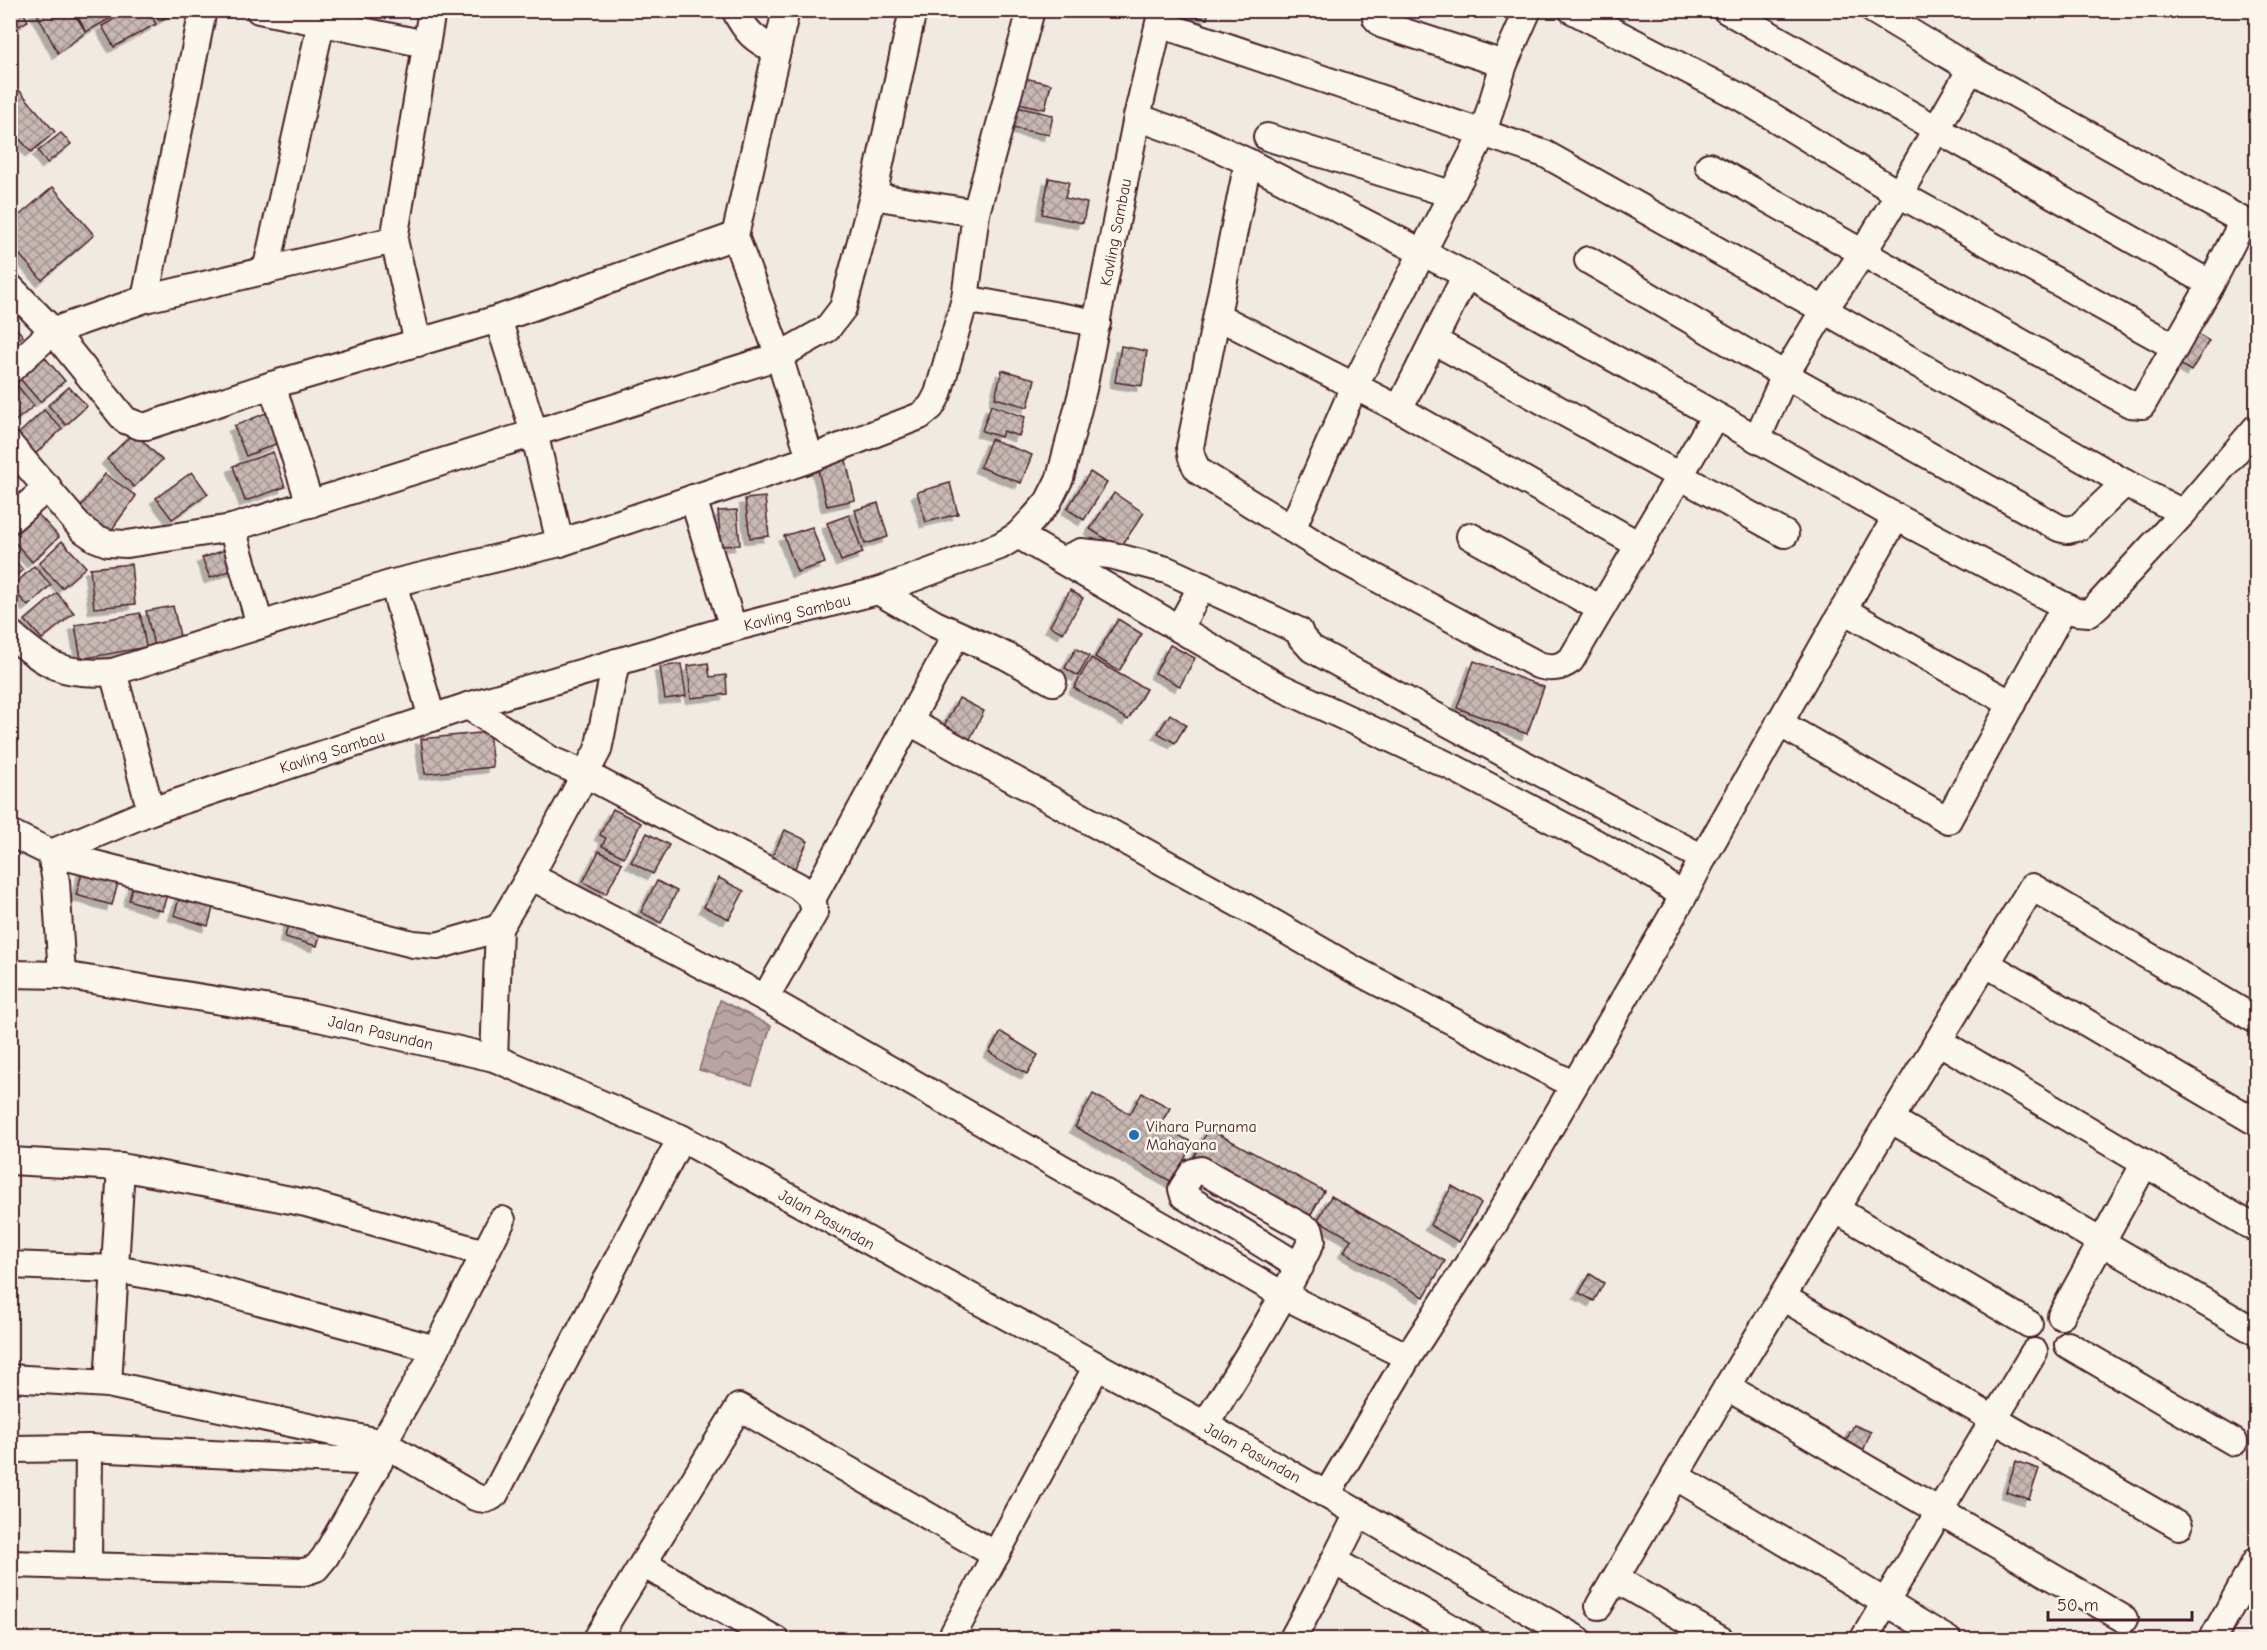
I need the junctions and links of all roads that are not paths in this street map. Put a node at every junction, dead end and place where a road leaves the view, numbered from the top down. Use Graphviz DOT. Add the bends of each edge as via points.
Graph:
graph roads {
  1 [pos="203,10"];
  2 [pos="259,10"];
  3 [pos="432,10"];
  4 [pos="735,10"];
  5 [pos="786,10"];
  6 [pos="913,10"];
  7 [pos="1031,10"];
  8 [pos="1376,10"];
  9 [pos="1528,10"];
  10 [pos="1572,10"];
  11 [pos="1726,10"];
  12 [pos="1873,10"];
  13 [pos="322,17"];
  14 [pos="1161,17"];
  15 [pos="426,45"];
  16 [pos="777,51"];
  17 [pos="1504,64"];
  18 [pos="1971,69"];
  19 [pos="1137,117"];
  20 [pos="1936,130"];
  21 [pos="1483,133"];
  22 [pos="1266,137"];
  23 [pos="1248,162"];
  24 [pos="1709,166"];
  25 [pos="1451,194"];
  26 [pos="1899,194"];
  27 [pos="873,196"];
  28 [pos="976,213"];
  29 [pos="735,236"];
  30 [pos="394,240"];
  31 [pos="1423,253"];
  32 [pos="1862,254"];
  33 [pos="1588,260"];
  34 [pos="266,271"];
  35 [pos="1466,275"];
  36 [pos="2211,284"];
  37 [pos="10,287"];
  38 [pos="145,299"];
  39 [pos="965,300"];
  40 [pos="1824,310"];
  41 [pos="1216,316"];
  42 [pos="498,319"];
  43 [pos="1097,323"];
  44 [pos="53,331"];
  45 [pos="1434,341"];
  46 [pos="418,343"];
  47 [pos="2175,347"];
  48 [pos="779,356"];
  49 [pos="10,370"];
  50 [pos="1785,375"];
  51 [pos="272,385"];
  52 [pos="1354,387"];
  53 [pos="1399,410"];
  54 [pos="1715,416"];
  55 [pos="2256,428"];
  56 [pos="534,432"];
  57 [pos="1757,439"];
  58 [pos="10,445"];
  59 [pos="810,458"];
  60 [pos="1681,476"];
  61 [pos="2125,483"];
  62 [pos="48,487"];
  63 [pos="693,498"];
  64 [pos="310,504"];
  65 [pos="2183,513"];
  66 [pos="1896,517"];
  67 [pos="10,520"];
  68 [pos="232,528"];
  69 [pos="1292,529"];
  70 [pos="1785,534"];
  71 [pos="1018,535"];
  72 [pos="1470,536"];
  73 [pos="560,543"];
  74 [pos="1639,545"];
  75 [pos="1063,560"];
  76 [pos="393,583"];
  77 [pos="1202,586"];
  78 [pos="878,591"];
  79 [pos="2065,606"];
  80 [pos="1601,609"];
  81 [pos="1843,610"];
  82 [pos="260,625"];
  83 [pos="734,628"];
  84 [pos="1179,628"];
  85 [pos="10,633"];
  86 [pos="956,634"];
  87 [pos="616,662"];
  88 [pos="113,672"];
  89 [pos="1053,682"];
  90 [pos="2012,704"];
  91 [pos="468,706"];
  92 [pos="432,718"];
  93 [pos="909,722"];
  94 [pos="1779,723"];
  95 [pos="585,774"];
  96 [pos="151,811"];
  97 [pos="10,833"];
  98 [pos="51,853"];
  99 [pos="1703,858"];
  100 [pos="530,876"];
  101 [pos="1683,897"];
  102 [pos="812,900"];
  103 [pos="499,928"];
  104 [pos="1985,963"];
  105 [pos="10,974"];
  106 [pos="62,975"];
  107 [pos="765,998"];
  108 [pos="2256,1020"];
  109 [pos="1938,1041"];
  110 [pos="494,1059"];
  111 [pos="1574,1085"];
  112 [pos="1890,1119"];
  113 [pos="2256,1122"];
  114 [pos="681,1138"];
  115 [pos="10,1161"];
  116 [pos="2145,1163"];
  117 [pos="121,1167"];
  118 [pos="1835,1209"];
  119 [pos="502,1220"];
  120 [pos="2256,1229"];
  121 [pos="2102,1241"];
  122 [pos="485,1253"];
  123 [pos="10,1264"];
  124 [pos="1300,1266"];
  125 [pos="115,1269"];
  126 [pos="1285,1296"];
  127 [pos="1782,1297"];
  128 [pos="2061,1317"];
  129 [pos="2029,1324"];
  130 [pos="2256,1332"];
  131 [pos="2068,1345"];
  132 [pos="436,1349"];
  133 [pos="2034,1352"];
  134 [pos="1408,1357"];
  135 [pos="1097,1366"];
  136 [pos="10,1378"];
  137 [pos="108,1384"];
  138 [pos="1727,1387"];
  139 [pos="1993,1421"];
  140 [pos="1205,1425"];
  141 [pos="2234,1442"];
  142 [pos="89,1448"];
  143 [pos="10,1449"];
  144 [pos="381,1452"];
  145 [pos="1675,1476"];
  146 [pos="1327,1494"];
  147 [pos="1940,1511"];
  148 [pos="1359,1512"];
  149 [pos="2179,1526"];
  150 [pos="996,1556"];
  151 [pos="1334,1561"];
  152 [pos="2256,1561"];
  153 [pos="10,1564"];
  154 [pos="643,1564"];
  155 [pos="88,1566"];
  156 [pos="1616,1579"];
  157 [pos="2246,1602"];
  158 [pos="1884,1603"];
  159 [pos="1599,1606"];
  160 [pos="2124,1619"];
  161 [pos="596,1640"];
  162 [pos="776,1640"];
  163 [pos="950,1640"];
  164 [pos="1292,1640"];
  165 [pos="1472,1640"];
  166 [pos="1579,1640"];
  167 [pos="1721,1640"];
  168 [pos="1863,1640"];
  169 [pos="1948,1640"];
  170 [pos="2212,1640"];
  1 -- 38 [label="street"];
  2 -- 13 [label="street"];
  3 -- 15 [label="street"];
  4 -- 16 [label="street" via="756,40"];
  5 -- 16 [label="street"];
  6 -- 27 [label="street"];
  7 -- 28 [label="street"];
  8 -- 17 [label="street" via="1376,18 1383,25"];
  9 -- 17 [label="street"];
  10 -- 26 [label="street" via="1742,98"];
  11 -- 20 [label="street"];
  12 -- 18 [label="street"];
  13 -- 15 [label="street"];
  13 -- 34 [label="street"];
  14 -- 19 [label="street, Kavling Sambau"];
  14 -- 21 [label="street"];
  15 -- 30 [label="street"];
  16 -- 29 [label="street"];
  17 -- 21 [label="street"];
  18 -- 20 [label="street"];
  18 -- 36 [label="street" via="2243,221"];
  19 -- 23 [label="street"];
  19 -- 43 [label="street, Kavling Sambau"];
  20 -- 26 [label="street"];
  20 -- 36 [label="street"];
  21 -- 25 [label="street"];
  21 -- 40 [label="street" via="1545,153"];
  22 -- 25 [label="street"];
  23 -- 31 [label="street"];
  23 -- 41 [label="street"];
  24 -- 32 [label="street"];
  25 -- 31 [label="street"];
  26 -- 32 [label="street"];
  26 -- 47 [label="street"];
  27 -- 28 [label="street"];
  27 -- 48 [label="street" via="843,309 827,329"];
  28 -- 39 [label="street"];
  29 -- 42 [label="street"];
  29 -- 48 [label="street"];
  30 -- 34 [label="street"];
  30 -- 46 [label="street"];
  31 -- 35 [label="street"];
  31 -- 52 [label="street"];
  32 -- 40 [label="street"];
  32 -- 47 [label="street" via="2130,404 2142,405"];
  33 -- 50 [label="street"];
  34 -- 38 [label="street"];
  35 -- 45 [label="street"];
  35 -- 54 [label="street"];
  36 -- 47 [label="street"];
  37 -- 44 [label="street"];
  38 -- 44 [label="street"];
  39 -- 43 [label="street"];
  39 -- 59 [label="street" via="938,394 926,412"];
  40 -- 50 [label="street"];
  40 -- 61 [label="street"];
  41 -- 52 [label="street"];
  41 -- 69 [label="street" via="1190,447 1192,461 1200,472"];
  42 -- 46 [label="street"];
  42 -- 56 [label="street"];
  43 -- 71 [label="street, Kavling Sambau" via="1060,478 1048,502"];
  44 -- 49 [label="street"];
  44 -- 51 [label="street" via="125,420 140,426"];
  45 -- 53 [label="street"];
  45 -- 60 [label="street"];
  46 -- 51 [label="street"];
  48 -- 56 [label="street"];
  48 -- 59 [label="street"];
  50 -- 57 [label="street"];
  50 -- 61 [label="street" via="2059,528 2079,527"];
  51 -- 64 [label="street"];
  52 -- 53 [label="street"];
  52 -- 69 [label="street"];
  53 -- 74 [label="street"];
  54 -- 57 [label="street"];
  54 -- 60 [label="street"];
  55 -- 65 [label="street"];
  56 -- 64 [label="street"];
  56 -- 73 [label="street"];
  57 -- 66 [label="street"];
  58 -- 62 [label="street"];
  59 -- 63 [label="street"];
  60 -- 70 [label="street"];
  60 -- 74 [label="street"];
  61 -- 65 [label="street"];
  62 -- 67 [label="street"];
  62 -- 68 [label="street" via="82,528 108,543 127,544"];
  63 -- 73 [label="street"];
  63 -- 83 [label="street"];
  64 -- 68 [label="street"];
  65 -- 79 [label="street" via="2089,613"];
  66 -- 79 [label="street"];
  66 -- 81 [label="street"];
  68 -- 82 [label="street"];
  69 -- 80 [label="street" via="1546,668 1571,660"];
  71 -- 75 [label="street"];
  71 -- 78 [label="street, Kavling Sambau" via="1000,546"];
  72 -- 80 [label="street"];
  73 -- 76 [label="street"];
  74 -- 80 [label="street"];
  75 -- 77 [label="street" via="1081,552 1110,555 1167,570"];
  75 -- 84 [label="street"];
  76 -- 82 [label="street"];
  76 -- 92 [label="street"];
  77 -- 84 [label="street"];
  77 -- 99 [label="street" via="1299,631 1312,649"];
  78 -- 83 [label="street, Kavling Sambau"];
  78 -- 86 [label="street"];
  79 -- 90 [label="street"];
  81 -- 90 [label="street"];
  81 -- 94 [label="street"];
  82 -- 88 [label="street"];
  83 -- 87 [label="street, Kavling Sambau"];
  84 -- 101 [label="street" via="1276,685 1454,768 1596,843"];
  85 -- 88 [label="street" via="30,651 68,672"];
  86 -- 89 [label="street"];
  86 -- 93 [label="street"];
  87 -- 91 [label="street, Kavling Sambau"];
  87 -- 95 [label="street" via="598,750"];
  88 -- 96 [label="street"];
  90 -- 94 [label="street" via="1948,820"];
  91 -- 92 [label="street, Kavling Sambau"];
  91 -- 95 [label="street" via="551,760"];
  92 -- 96 [label="street, Kavling Sambau"];
  93 -- 102 [label="street"];
  93 -- 111 [label="street" via="1353,969"];
  94 -- 99 [label="street"];
  95 -- 100 [label="street"];
  95 -- 102 [label="street" via="798,886"];
  96 -- 98 [label="street, Kavling Sambau"];
  97 -- 98 [label="street"];
  98 -- 103 [label="street" via="413,944 436,946"];
  98 -- 106 [label="street"];
  99 -- 101 [label="street"];
  100 -- 103 [label="street"];
  100 -- 107 [label="street"];
  101 -- 111 [label="street"];
  102 -- 107 [label="street" via="814,913"];
  103 -- 110 [label="street"];
  104 -- 108 [label="street" via="2032,887"];
  104 -- 109 [label="street"];
  104 -- 113 [label="street"];
  105 -- 106 [label="street, Jalan Pasundan"];
  106 -- 110 [label="street, Jalan Pasundan" via="301,1014"];
  107 -- 126 [label="street"];
  109 -- 112 [label="street"];
  109 -- 116 [label="street"];
  110 -- 114 [label="street, Jalan Pasundan"];
  111 -- 134 [label="street" via="1494,1224"];
  112 -- 118 [label="street"];
  112 -- 121 [label="street"];
  114 -- 135 [label="street, Jalan Pasundan"];
  114 -- 144 [label="street" via="495,1494 485,1499 475,1497"];
  115 -- 117 [label="street"];
  116 -- 120 [label="street"];
  116 -- 121 [label="street"];
  117 -- 122 [label="street" via="306,1203"];
  117 -- 125 [label="street"];
  118 -- 127 [label="street"];
  118 -- 129 [label="street"];
  119 -- 122 [label="street"];
  121 -- 128 [label="street"];
  121 -- 130 [label="street"];
  122 -- 132 [label="street"];
  123 -- 125 [label="street"];
  124 -- 124 [label="street" via="1312,1240 1310,1231 1201,1170 1193,1172 1182,1189 1184,1196"];
  124 -- 126 [label="street"];
  125 -- 132 [label="street" via="192,1283"];
  125 -- 137 [label="street"];
  126 -- 134 [label="street"];
  126 -- 140 [label="street"];
  127 -- 138 [label="street"];
  127 -- 139 [label="street"];
  128 -- 129 [label="street" via="2047,1312"];
  128 -- 131 [label="street" via="2070,1330"];
  129 -- 133 [label="street" via="2026,1339"];
  131 -- 133 [label="street" via="2062,1353 2049,1357"];
  131 -- 141 [label="street"];
  132 -- 144 [label="street"];
  133 -- 139 [label="street"];
  134 -- 146 [label="street"];
  135 -- 140 [label="street, Jalan Pasundan"];
  135 -- 150 [label="street"];
  136 -- 137 [label="street"];
  137 -- 144 [label="street"];
  138 -- 145 [label="street"];
  138 -- 147 [label="street"];
  139 -- 147 [label="street"];
  139 -- 149 [label="street"];
  140 -- 146 [label="street, Jalan Pasundan"];
  142 -- 143 [label="street"];
  142 -- 144 [label="street"];
  142 -- 155 [label="street"];
  144 -- 155 [label="street" via="325,1557 310,1571"];
  145 -- 156 [label="street"];
  145 -- 158 [label="street"];
  146 -- 148 [label="street, Jalan Pasundan"];
  147 -- 158 [label="street"];
  147 -- 160 [label="street"];
  148 -- 151 [label="street"];
  148 -- 166 [label="street, Jalan Pasundan"];
  150 -- 154 [label="street" via="739,1407"];
  150 -- 163 [label="street"];
  151 -- 164 [label="street"];
  151 -- 165 [label="street"];
  152 -- 157 [label="street"];
  153 -- 155 [label="street"];
  154 -- 161 [label="street"];
  154 -- 162 [label="street"];
  156 -- 159 [label="street"];
  156 -- 167 [label="street"];
  157 -- 170 [label="street"];
  158 -- 168 [label="street"];
  158 -- 169 [label="street"];
}
